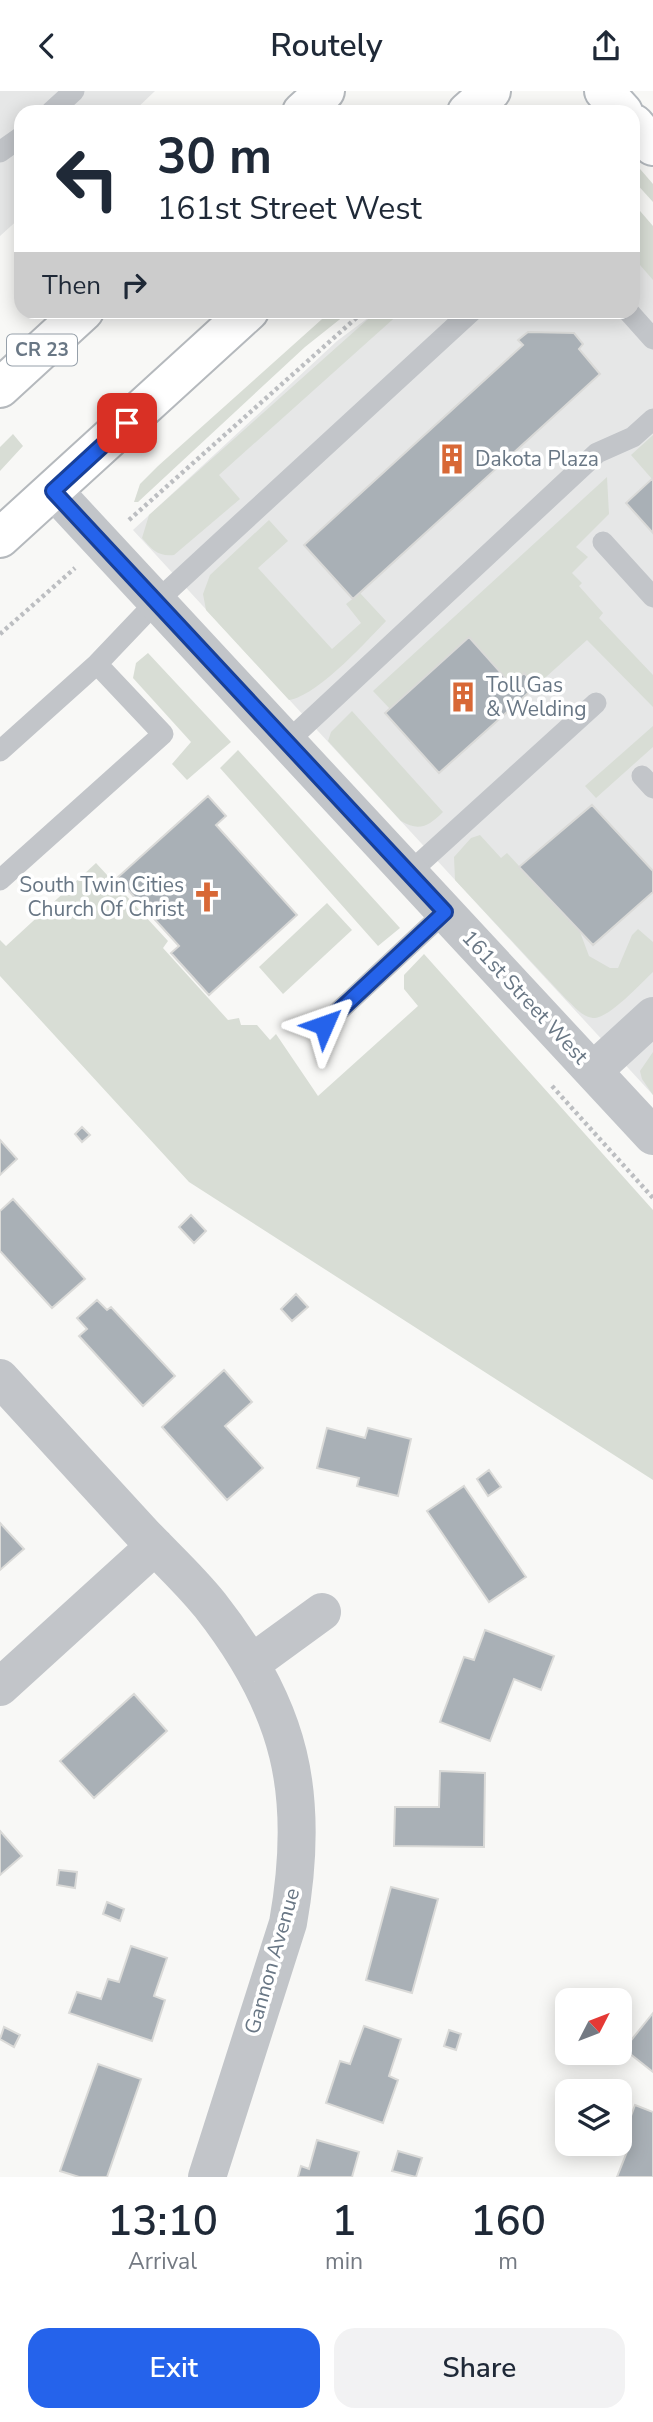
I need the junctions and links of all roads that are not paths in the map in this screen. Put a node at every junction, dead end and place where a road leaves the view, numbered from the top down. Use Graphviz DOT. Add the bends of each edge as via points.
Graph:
graph roads {
  1 [pos="74,91"];
  2 [pos="325,91"];
  3 [pos="491,91"];
  4 [pos="604,91"];
  5 [pos="59,105"];
  6 [pos="310,105"];
  7 [pos="475,105"];
  8 [pos="617,105"];
  9 [pos="640,131"];
  10 [pos="653,146"];
  11 [pos="75,319"];
  12 [pos="240,319"];
  13 [pos="463,319"];
  14 [pos="635,319"];
  15 [pos="653,339"];
  16 [pos="0,388"];
  17 [pos="653,419"];
  18 [pos="53,491"];
  19 [pos="0,538"];
  20 [pos="603,542"];
  21 [pos="653,597"];
  22 [pos="157,601"];
  23 [pos="97,663"];
  24 [pos="596,703"];
  25 [pos="287,742"];
  26 [pos="0,751"];
  27 [pos="409,873"];
  28 [pos="0,880"];
  29 [pos="445,912"];
  30 [pos="653,1016"];
  31 [pos="324,1025"];
  32 [pos="593,1070"];
  33 [pos="653,1136"];
  34 [pos="0,1378"];
  35 [pos="155,1546"];
  36 [pos="322,1612"];
  37 [pos="252,1663"];
  38 [pos="0,1687"];
  39 [pos="207,2177"];
  1 -- 5 [label="lane"];
  2 -- 6 [label="main road"];
  3 -- 7 [label="main road"];
  4 -- 8 [label="main road"];
  9 -- 10 [label="main road"];
  11 -- 16 [label="main road, CR 23"];
  12 -- 18 [label="main road"];
  13 -- 22 [label="lane"];
  14 -- 15 [label="lane"];
  17 -- 25 [label="lane" via="634,437 597,453"];
  18 -- 19 [label="main road"];
  18 -- 22 [label="street, 161st Street West"];
  20 -- 21 [label="lane"];
  22 -- 23 [label="lane"];
  22 -- 25 [label="street, 161st Street West"];
  23 -- 26 [label="lane"];
  23 -- 28 [label="lane" via="163,734"];
  24 -- 27 [label="lane"];
  25 -- 27 [label="street, 161st Street West"];
  27 -- 29 [label="street, 161st Street West"];
  29 -- 31 [label="lane"];
  29 -- 32 [label="street, 161st Street West"];
  30 -- 32 [label="street"];
  32 -- 33 [label="street, 161st Street West"];
  34 -- 35 [label="street, Gannon Avenue"];
  35 -- 37 [label="street, Gannon Avenue" via="208,1603"];
  35 -- 38 [label="street"];
  36 -- 37 [label="street"];
  37 -- 39 [label="street, Gannon Avenue" via="271,1700 296,1787 295,1881 288,1923"];
}
